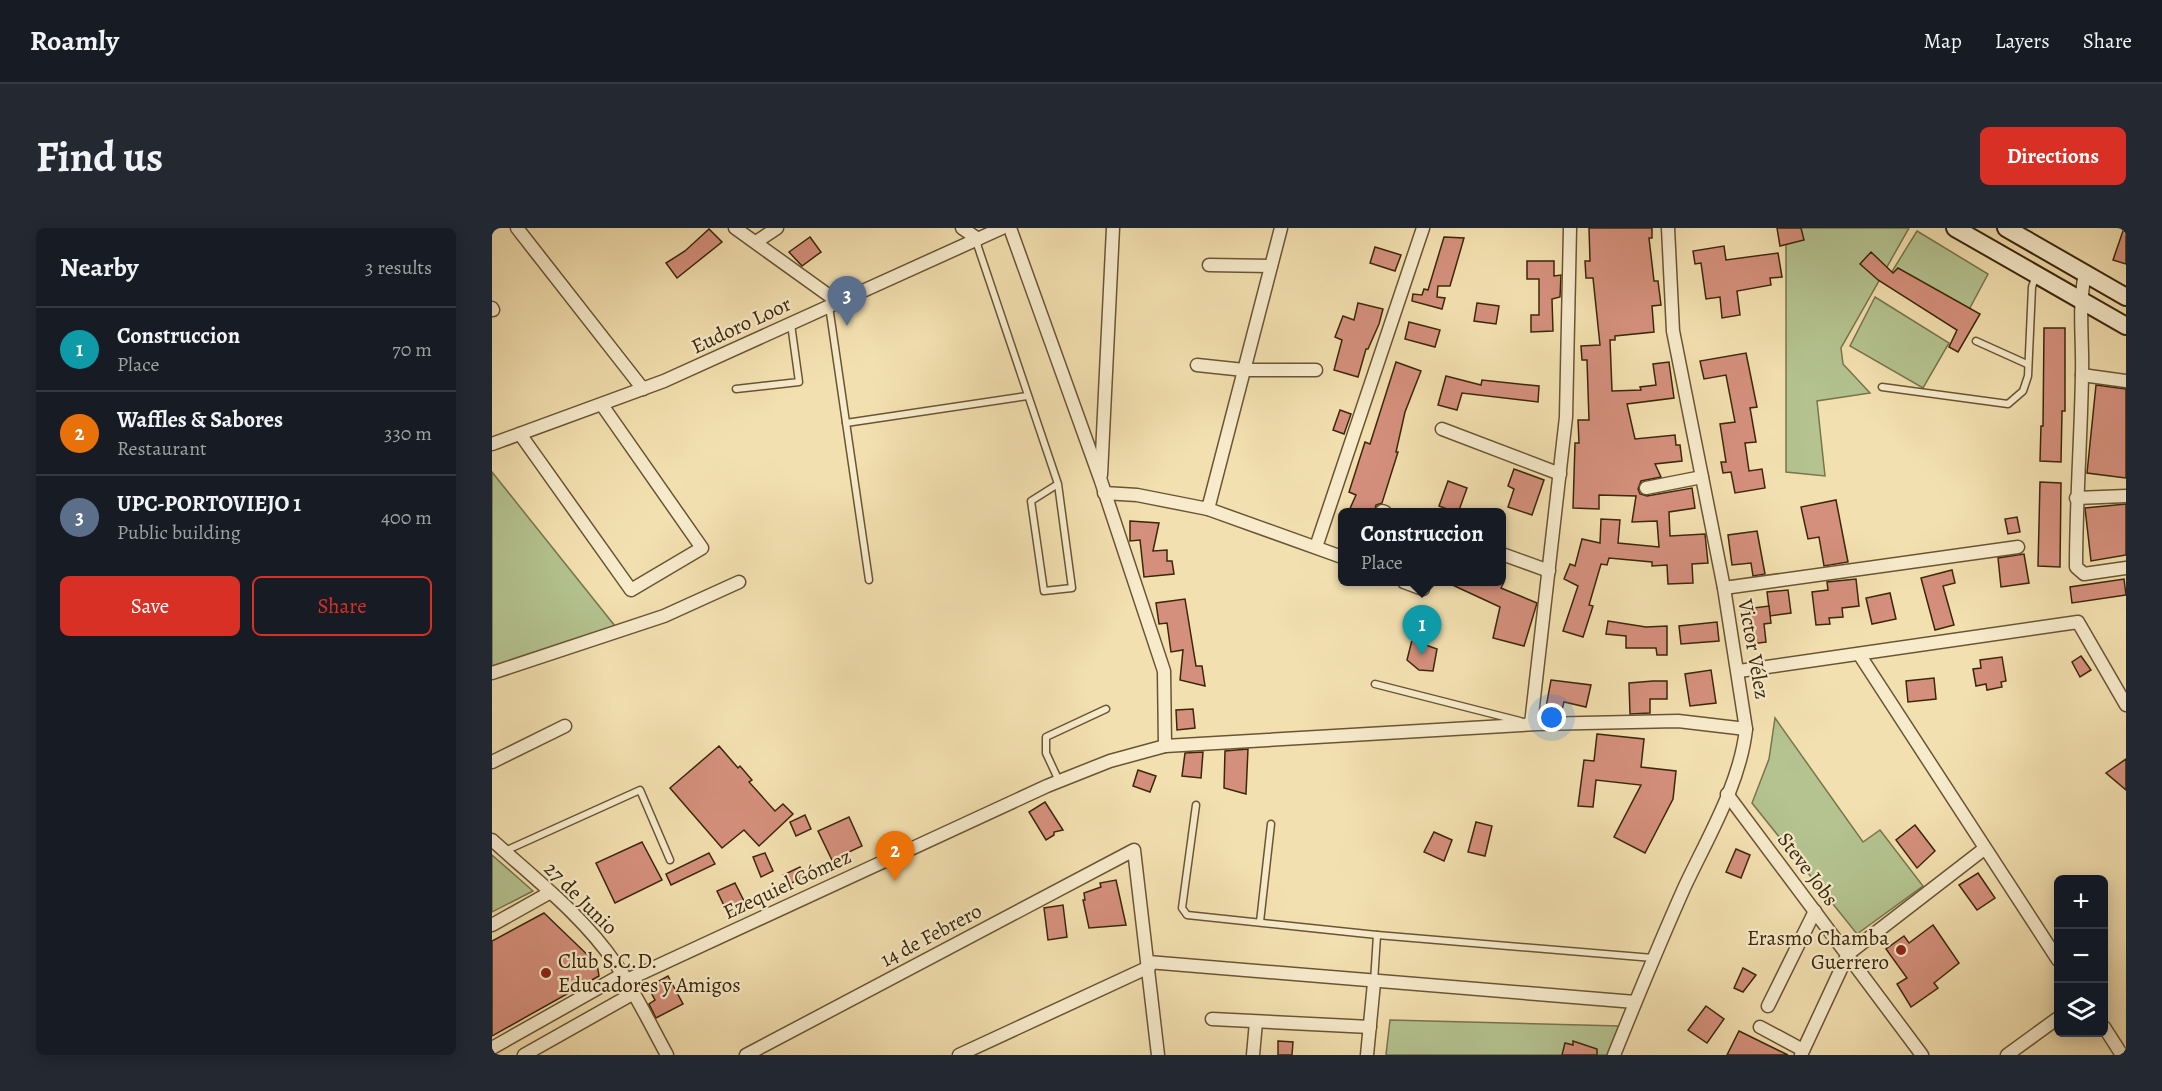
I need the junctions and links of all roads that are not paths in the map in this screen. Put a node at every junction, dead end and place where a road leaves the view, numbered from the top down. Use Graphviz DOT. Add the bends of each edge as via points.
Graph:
graph roads {
  1 [pos="517,228"];
  2 [pos="735,228"];
  3 [pos="777,228"];
  4 [pos="962,228"];
  5 [pos="1002,228"];
  6 [pos="1010,228"];
  7 [pos="1113,228"];
  8 [pos="1281,228"];
  9 [pos="1423,228"];
  10 [pos="1570,228"];
  11 [pos="1668,228"];
  12 [pos="1955,228"];
  13 [pos="2006,228"];
  14 [pos="977,240"];
  15 [pos="756,242"];
  16 [pos="1209,265"];
  17 [pos="1271,266"];
  18 [pos="2036,274"];
  19 [pos="2085,274"];
  20 [pos="2126,297"];
  21 [pos="2086,303"];
  22 [pos="833,304"];
  23 [pos="791,324"];
  24 [pos="2126,326"];
  25 [pos="1976,341"];
  26 [pos="2027,364"];
  27 [pos="1197,365"];
  28 [pos="1244,370"];
  29 [pos="1316,370"];
  30 [pos="2082,375"];
  31 [pos="2126,381"];
  32 [pos="1881,387"];
  33 [pos="643,389"];
  34 [pos="736,389"];
  35 [pos="1027,396"];
  36 [pos="602,405"];
  37 [pos="846,423"];
  38 [pos="1442,429"];
  39 [pos="520,434"];
  40 [pos="492,444"];
  41 [pos="1560,474"];
  42 [pos="1702,477"];
  43 [pos="1058,484"];
  44 [pos="1102,487"];
  45 [pos="1646,488"];
  46 [pos="2126,496"];
  47 [pos="2076,498"];
  48 [pos="1209,507"];
  49 [pos="1317,547"];
  50 [pos="2018,547"];
  51 [pos="1338,555"];
  52 [pos="1506,555"];
  53 [pos="2126,568"];
  54 [pos="1549,571"];
  55 [pos="869,580"];
  56 [pos="739,582"];
  57 [pos="1415,586"];
  58 [pos="1724,588"];
  59 [pos="1423,589"];
  60 [pos="1859,654"];
  61 [pos="1739,671"];
  62 [pos="492,674"];
  63 [pos="1376,684"];
  64 [pos="2126,705"];
  65 [pos="1106,709"];
  66 [pos="1531,724"];
  67 [pos="565,726"];
  68 [pos="1746,729"];
  69 [pos="1165,746"];
  70 [pos="492,762"];
  71 [pos="1059,781"];
  72 [pos="1727,794"];
  73 [pos="1196,805"];
  74 [pos="1271,824"];
  75 [pos="492,840"];
  76 [pos="1984,849"];
  77 [pos="504,851"];
  78 [pos="670,860"];
  79 [pos="549,892"];
  80 [pos="1815,911"];
  81 [pos="1260,922"];
  82 [pos="492,925"];
  83 [pos="1377,935"];
  84 [pos="1848,954"];
  85 [pos="2054,954"];
  86 [pos="1653,958"];
  87 [pos="1149,965"];
  88 [pos="625,977"];
  89 [pos="1374,983"];
  90 [pos="634,993"];
  91 [pos="1635,1002"];
  92 [pos="1768,1006"];
  93 [pos="1212,1019"];
  94 [pos="2054,1021"];
  95 [pos="1256,1022"];
  96 [pos="1370,1027"];
  97 [pos="1760,1027"];
  98 [pos="2108,1034"];
  99 [pos="492,1048"];
  100 [pos="1802,1053"];
  101 [pos="524,1055"];
  102 [pos="667,1055"];
  103 [pos="746,1055"];
  104 [pos="959,1055"];
  105 [pos="1158,1055"];
  106 [pos="1253,1055"];
  107 [pos="1367,1055"];
  108 [pos="1614,1055"];
  109 [pos="1922,1055"];
  110 [pos="2007,1055"];
  111 [pos="2122,1055"];
  1 -- 33 [label="street"];
  2 -- 15 [label="street"];
  3 -- 15 [label="street"];
  4 -- 14 [label="street"];
  5 -- 14 [label="street, Eudoro Loor"];
  6 -- 44 [label="street"];
  7 -- 44 [label="street"];
  8 -- 17 [label="street"];
  9 -- 49 [label="street"];
  10 -- 41 [label="street" via="1566,417"];
  11 -- 42 [label="street, Victor Vélez" via="1672,332"];
  12 -- 18 [label="main road"];
  13 -- 19 [label="main road"];
  14 -- 22 [label="street, Eudoro Loor"];
  14 -- 35 [label="lane"];
  15 -- 22 [label="street"];
  16 -- 17 [label="street"];
  17 -- 28 [label="street"];
  18 -- 21 [label="main road"];
  18 -- 26 [label="lane"];
  19 -- 20 [label="main road"];
  19 -- 21 [label="street"];
  21 -- 24 [label="main road"];
  21 -- 30 [label="street"];
  22 -- 23 [label="street, Eudoro Loor"];
  22 -- 37 [label="lane"];
  23 -- 33 [label="street, Eudoro Loor"];
  23 -- 34 [label="lane" via="799,382"];
  25 -- 26 [label="lane"];
  26 -- 32 [label="lane" via="2023,391 2008,404"];
  27 -- 28 [label="street"];
  28 -- 29 [label="street"];
  28 -- 48 [label="street"];
  30 -- 31 [label="street"];
  30 -- 47 [label="street"];
  33 -- 36 [label="street, Eudoro Loor"];
  35 -- 37 [label="lane"];
  35 -- 43 [label="lane"];
  36 -- 39 [label="street, Eudoro Loor"];
  36 -- 39 [label="street" via="702,548 631,590"];
  37 -- 55 [label="lane"];
  38 -- 41 [label="street"];
  39 -- 40 [label="street, Eudoro Loor"];
  41 -- 54 [label="street"];
  42 -- 45 [label="street"];
  42 -- 58 [label="street, Victor Vélez"];
  43 -- 43 [label="lane" via="1031,501 1044,591 1072,588"];
  44 -- 48 [label="street"];
  44 -- 69 [label="street" via="1164,671"];
  46 -- 47 [label="street"];
  47 -- 53 [label="street" via="2077,570 2084,574"];
  48 -- 49 [label="street"];
  49 -- 51 [label="street"];
  50 -- 58 [label="street"];
  52 -- 54 [label="street"];
  54 -- 66 [label="street"];
  56 -- 62 [label="street" via="664,616"];
  57 -- 59 [label="street"];
  58 -- 61 [label="street, Victor Vélez"];
  60 -- 61 [label="street"];
  60 -- 64 [label="street" via="2078,622"];
  60 -- 76 [label="street"];
  61 -- 68 [label="street, Victor Vélez"];
  63 -- 66 [label="lane"];
  65 -- 71 [label="lane" via="1046,737 1044,746"];
  66 -- 68 [label="street, Ezequiel Gómez" via="1678,721"];
  66 -- 69 [label="street, Ezequiel Gómez"];
  67 -- 70 [label="street"];
  68 -- 72 [label="street, Victor Vélez"];
  69 -- 71 [label="street, Ezequiel Gómez" via="1110,760"];
  71 -- 88 [label="street, Ezequiel Gómez"];
  72 -- 80 [label="street, Steve Jobs"];
  72 -- 86 [label="street, Victor Vélez"];
  73 -- 81 [label="lane" via="1184,912"];
  74 -- 81 [label="lane"];
  75 -- 77 [label="street, 27 de Junio"];
  76 -- 84 [label="street"];
  76 -- 85 [label="street"];
  77 -- 78 [label="lane" via="640,790"];
  77 -- 79 [label="street, 27 de Junio"];
  79 -- 82 [label="street"];
  79 -- 88 [label="street, 27 de Junio" via="590,932"];
  80 -- 84 [label="street, Steve Jobs"];
  80 -- 92 [label="street"];
  81 -- 83 [label="lane"];
  83 -- 86 [label="lane"];
  83 -- 89 [label="lane"];
  84 -- 100 [label="street"];
  84 -- 109 [label="street, Steve Jobs"];
  86 -- 91 [label="street, Victor Vélez"];
  87 -- 89 [label="street"];
  87 -- 103 [label="street, 14 de Febrero" via="1134,850"];
  87 -- 104 [label="street"];
  87 -- 105 [label="street"];
  88 -- 90 [label="street, 27 de Junio"];
  88 -- 99 [label="street, Ezequiel Gómez"];
  89 -- 91 [label="street"];
  89 -- 96 [label="street"];
  90 -- 101 [label="street"];
  90 -- 102 [label="street, 27 de Junio"];
  91 -- 108 [label="street, Victor Vélez"];
  93 -- 95 [label="street"];
  94 -- 110 [label="street"];
  95 -- 96 [label="street"];
  95 -- 106 [label="street"];
  96 -- 107 [label="street"];
  97 -- 100 [label="street"];
  98 -- 111 [label="street"];
}
